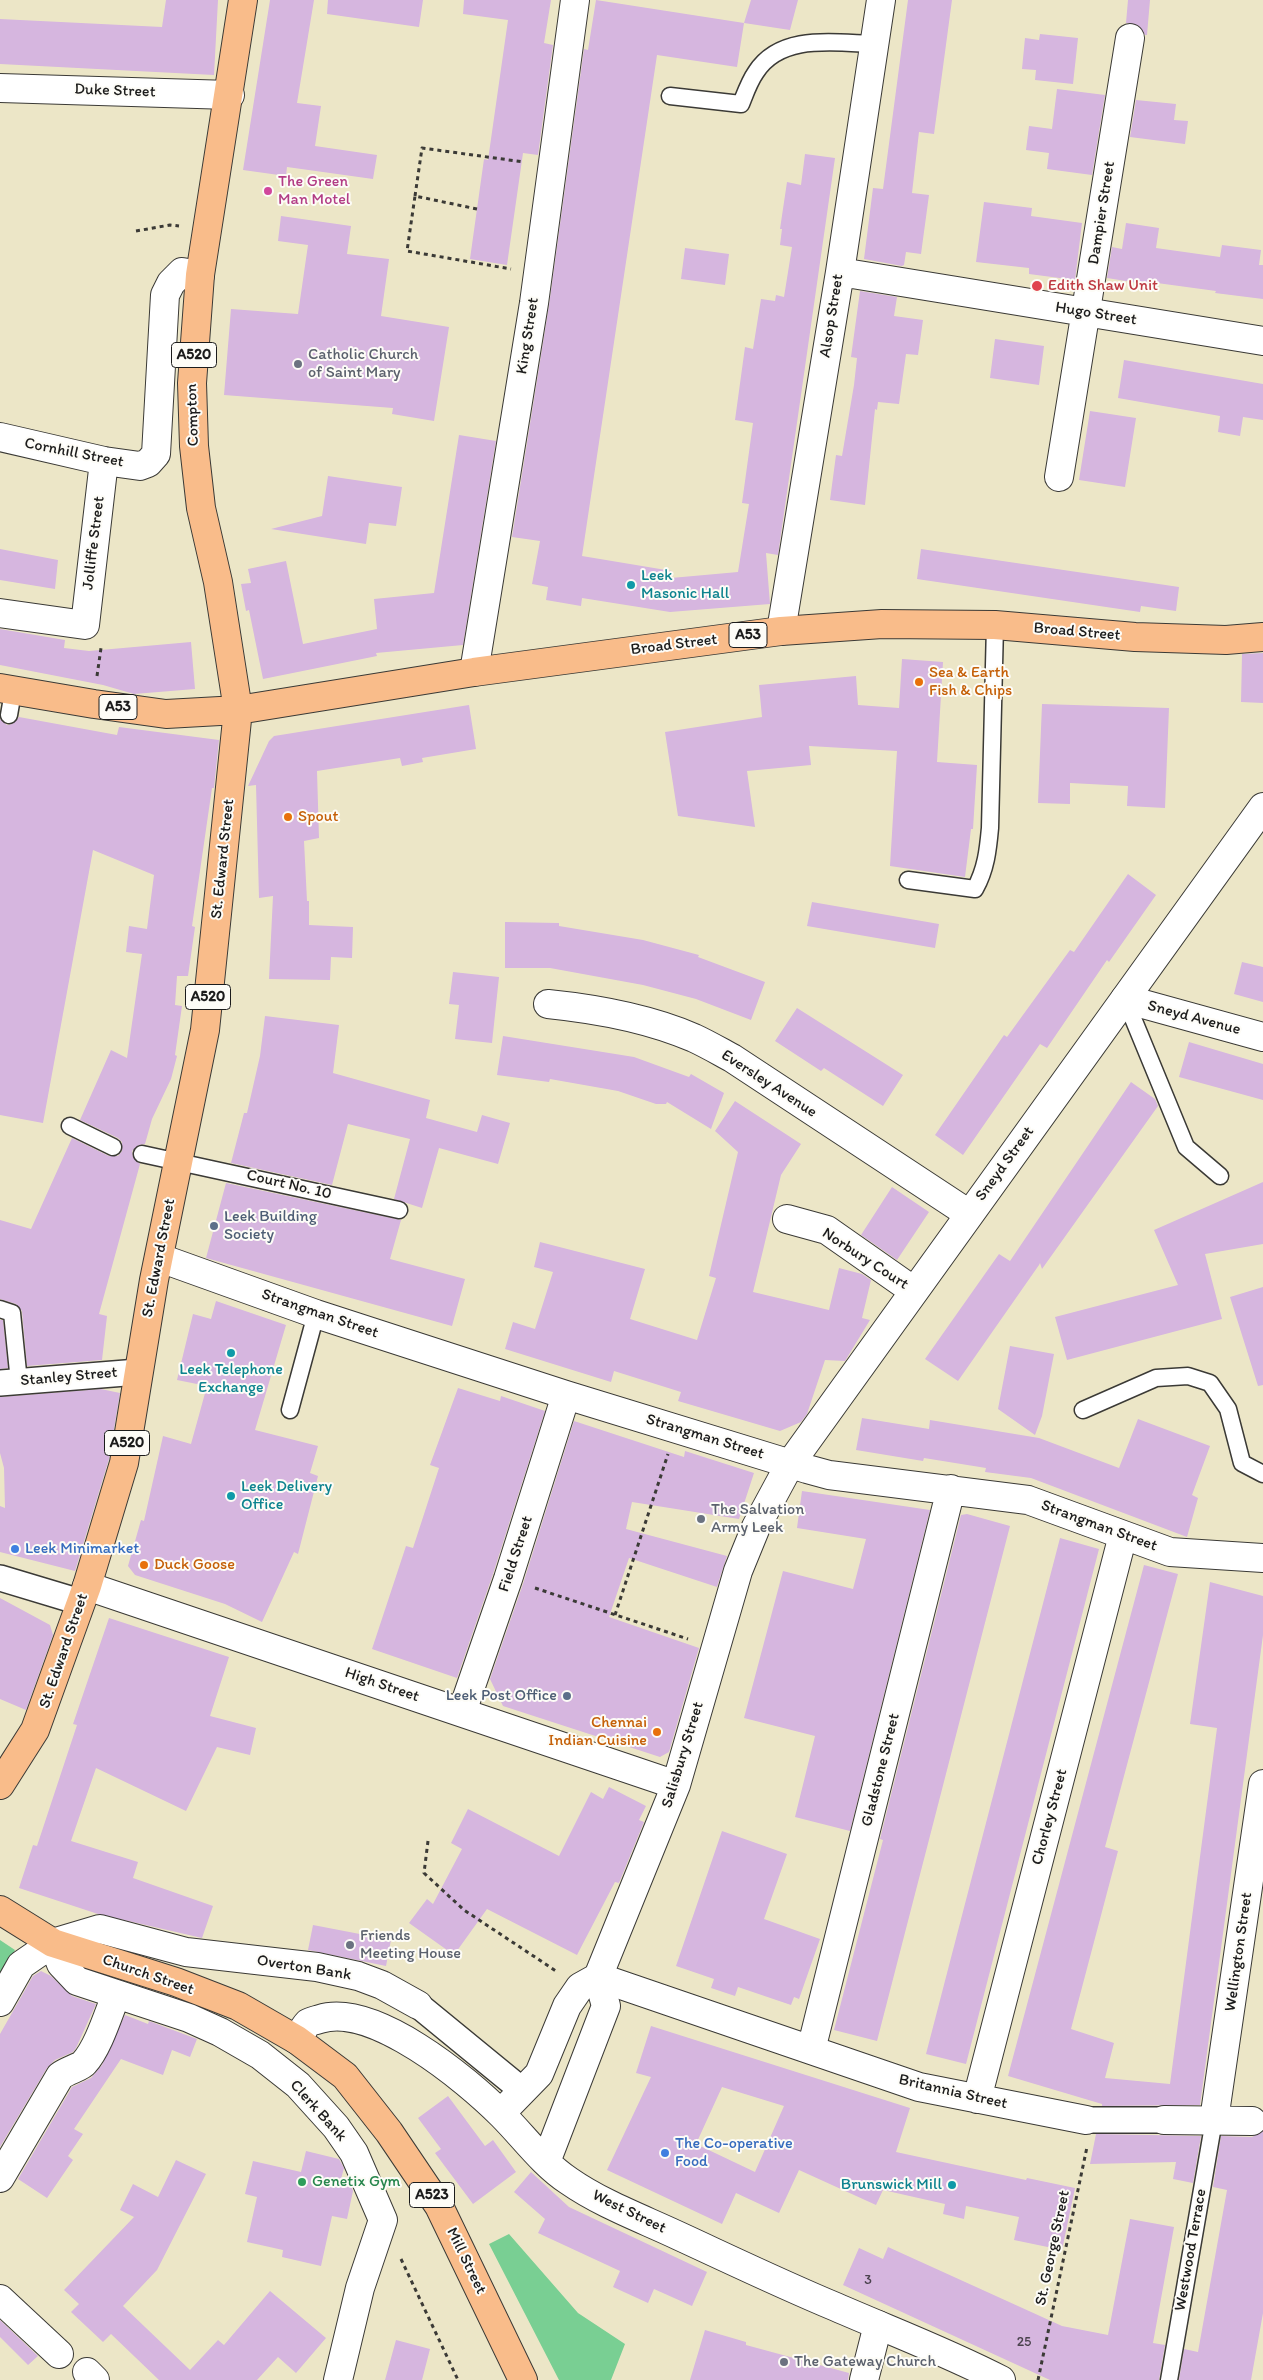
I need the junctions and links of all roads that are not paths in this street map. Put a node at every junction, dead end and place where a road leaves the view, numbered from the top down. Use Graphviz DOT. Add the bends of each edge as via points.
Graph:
graph roads {
  1 [pos="243,0"];
  2 [pos="576,0"];
  3 [pos="881,0"];
  4 [pos="1130,38"];
  5 [pos="875,44"];
  6 [pos="0,88"];
  7 [pos="230,95"];
  8 [pos="670,96"];
  9 [pos="840,272"];
  10 [pos="200,275"];
  11 [pos="1086,312"];
  12 [pos="1263,341"];
  13 [pos="0,437"];
  14 [pos="104,461"];
  15 [pos="1059,477"];
  16 [pos="0,613"];
  17 [pos="995,625"];
  18 [pos="781,631"];
  19 [pos="1263,637"];
  20 [pos="474,672"];
  21 [pos="8,698"];
  22 [pos="238,710"];
  23 [pos="1263,807"];
  24 [pos="908,880"];
  25 [pos="1125,999"];
  26 [pos="548,1004"];
  27 [pos="1263,1037"];
  28 [pos="70,1126"];
  29 [pos="113,1147"];
  30 [pos="142,1154"];
  31 [pos="179,1160"];
  32 [pos="1220,1176"];
  33 [pos="400,1210"];
  34 [pos="969,1214"];
  35 [pos="787,1219"];
  36 [pos="160,1258"];
  37 [pos="914,1290"];
  38 [pos="0,1309"];
  39 [pos="316,1314"];
  40 [pos="138,1372"];
  41 [pos="9,1382"];
  42 [pos="566,1395"];
  43 [pos="290,1410"];
  44 [pos="1083,1410"];
  45 [pos="790,1464"];
  46 [pos="1263,1474"];
  47 [pos="951,1489"];
  48 [pos="756,1528"];
  49 [pos="1122,1535"];
  50 [pos="1263,1558"];
  51 [pos="0,1578"];
  52 [pos="84,1594"];
  53 [pos="462,1712"];
  54 [pos="1263,1784"];
  55 [pos="0,1785"];
  56 [pos="676,1785"];
  57 [pos="1261,1812"];
  58 [pos="0,1910"];
  59 [pos="53,1943"];
  60 [pos="589,1982"];
  61 [pos="116,1995"];
  62 [pos="0,2002"];
  63 [pos="418,2005"];
  64 [pos="297,2040"];
  65 [pos="811,2050"];
  66 [pos="523,2091"];
  67 [pos="977,2099"];
  68 [pos="501,2114"];
  69 [pos="1164,2120"];
  70 [pos="1214,2120"];
  71 [pos="1258,2120"];
  72 [pos="1089,2121"];
  73 [pos="546,2162"];
  74 [pos="0,2178"];
  75 [pos="0,2299"];
  76 [pos="878,2325"];
  77 [pos="59,2354"];
  78 [pos="338,2380"];
  79 [pos="523,2380"];
  80 [pos="864,2380"];
  81 [pos="1001,2380"];
  82 [pos="1169,2380"];
  1 -- 7 [label="highway, Compton / A520"];
  2 -- 20 [label="street, King Street"];
  3 -- 5 [label="street, Alsop Street"];
  4 -- 11 [label="street, Dampier Street"];
  5 -- 8 [label="lane" via="812,42 789,47 756,71 741,104"];
  5 -- 9 [label="street, Alsop Street"];
  6 -- 7 [label="street, Duke Street"];
  7 -- 10 [label="highway, Compton / A520"];
  9 -- 11 [label="street, Hugo Street"];
  9 -- 18 [label="street, Alsop Street"];
  10 -- 14 [label="street, Cornhill Street" via="182,272 165,295 156,454 148,464 140,466"];
  10 -- 22 [label="highway, Compton / A520" via="192,383 194,446 201,508 218,582"];
  11 -- 12 [label="street, Hugo Street"];
  11 -- 15 [label="street, Dampier Street"];
  13 -- 14 [label="street, Cornhill Street"];
  14 -- 16 [label="street, Jolliffe Street" via="85,625"];
  17 -- 18 [label="highway, Broad Street / A53" via="882,624"];
  17 -- 19 [label="highway, Broad Street / A53" via="1135,637 1226,640"];
  17 -- 24 [label="lane" via="990,828 982,876 975,889"];
  18 -- 20 [label="highway, Broad Street / A53"];
  20 -- 22 [label="highway, Broad Street / A53"];
  21 -- 22 [label="highway, A53" via="166,714"];
  22 -- 31 [label="highway, St. Edward Street / A520" via="205,1030"];
  23 -- 25 [label="street, Sneyd Street"];
  25 -- 27 [label="street, Sneyd Avenue"];
  25 -- 32 [label="lane" via="1186,1147"];
  25 -- 34 [label="street, Sneyd Street"];
  26 -- 34 [label="street, Eversley Avenue" via="595,1009 694,1038 732,1058"];
  28 -- 29 [label="lane"];
  30 -- 31 [label="lane, Court No. 10"];
  31 -- 33 [label="lane, Court No. 10"];
  31 -- 36 [label="highway, St. Edward Street / A520"];
  34 -- 37 [label="street, Sneyd Street"];
  35 -- 37 [label="street, Norbury Court" via="826,1230"];
  36 -- 39 [label="street, Strangman Street"];
  36 -- 40 [label="highway, St. Edward Street / A520"];
  37 -- 45 [label="street, Sneyd Street"];
  38 -- 41 [label="lane" via="12,1313"];
  39 -- 42 [label="street, Strangman Street"];
  39 -- 43 [label="lane"];
  40 -- 41 [label="street, Stanley Street"];
  40 -- 52 [label="highway, St. Edward Street / A520" via="124,1462"];
  42 -- 45 [label="street, Strangman Street"];
  42 -- 53 [label="street, Field Street"];
  44 -- 46 [label="lane" via="1156,1378 1188,1376 1210,1383 1228,1409 1242,1463"];
  45 -- 47 [label="street, Strangman Street" via="829,1475"];
  45 -- 48 [label="street, Sneyd Street"];
  47 -- 49 [label="street, Strangman Street" via="1028,1500"];
  47 -- 65 [label="street, Gladstone Street"];
  48 -- 56 [label="street, Salisbury Street" via="738,1571"];
  49 -- 50 [label="street, Strangman Street" via="1170,1552"];
  49 -- 67 [label="street, Chorley Street"];
  51 -- 52 [label="street"];
  52 -- 53 [label="street, High Street"];
  52 -- 55 [label="highway, St. Edward Street / A520" via="35,1730"];
  53 -- 56 [label="street, High Street"];
  54 -- 57 [label="street, Wellington Street"];
  56 -- 60 [label="street, Salisbury Street"];
  57 -- 70 [label="street, Wellington Street"];
  58 -- 59 [label="highway, Church Street / A523"];
  59 -- 61 [label="street, Clerk Bank" via="61,1964 77,1981"];
  59 -- 62 [label="street, Overton Bank" via="21,1965"];
  59 -- 63 [label="street, Overton Bank" via="100,1929 186,1952 317,1967 349,1974 382,1986"];
  59 -- 64 [label="highway, Church Street / A523" via="176,1982 238,2006"];
  60 -- 65 [label="street, Britannia Street"];
  60 -- 66 [label="street, Salisbury Street" via="566,2006 539,2074"];
  60 -- 73 [label="street" via="606,2006"];
  61 -- 74 [label="street" via="91,2054 83,2065 60,2076"];
  61 -- 78 [label="street, Clerk Bank" via="189,2018 260,2055 298,2085 336,2127 354,2153 383,2220 360,2288"];
  63 -- 66 [label="street, Overton Bank"];
  64 -- 68 [label="street, West Street" via="309,2022 327,2016 348,2017 379,2026 462,2078"];
  64 -- 79 [label="highway, Mill Street / A523" via="346,2076 440,2206"];
  65 -- 67 [label="street, Britannia Street" via="919,2087"];
  66 -- 68 [label="street, Salisbury Street"];
  67 -- 72 [label="street, Britannia Street"];
  68 -- 73 [label="street, West Street"];
  69 -- 70 [label="street, Britannia Street"];
  69 -- 72 [label="street, Britannia Street"];
  70 -- 71 [label="street, Britannia Street"];
  70 -- 82 [label="lane, Westwood Terrace"];
  73 -- 76 [label="street, West Street" via="568,2181 605,2201"];
  75 -- 77 [label="street"];
  76 -- 80 [label="street"];
  76 -- 81 [label="street, West Street"];
}
